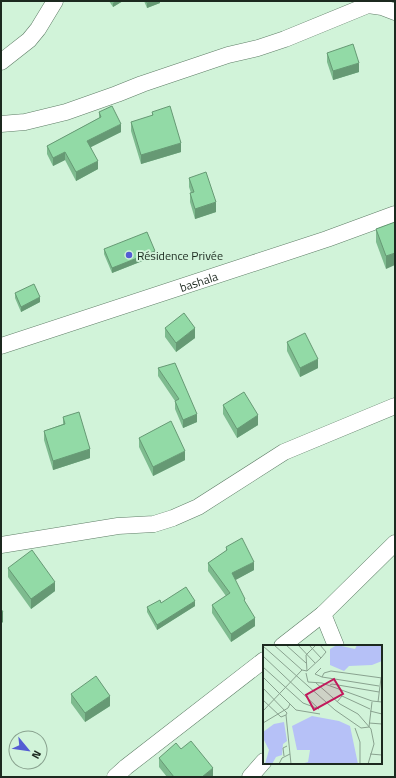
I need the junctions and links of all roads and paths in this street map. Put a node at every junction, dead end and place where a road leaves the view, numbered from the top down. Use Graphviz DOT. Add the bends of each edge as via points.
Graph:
graph roads {
  1 [pos="55,1"];
  2 [pos="395,12"];
  3 [pos="1,62"];
  4 [pos="1,124"];
  5 [pos="395,214"];
  6 [pos="1,346"];
  7 [pos="395,406"];
  8 [pos="395,543"];
  9 [pos="1,546"];
  10 [pos="323,614"];
  11 [pos="283,645"];
  12 [pos="336,645"];
  13 [pos="263,661"];
  14 [pos="263,762"];
  15 [pos="116,777"];
  16 [pos="250,777"];
  1 -- 3 [label="street" via="29,40"];
  2 -- 4 [label="street" via="368,5 285,39 228,55 66,112 25,122"];
  5 -- 6 [label="street, bashala" via="327,239"];
  7 -- 9 [label="street" via="284,452 198,507 174,518 154,524 118,526"];
  8 -- 10 [label="street"];
  10 -- 11 [label="street"];
  10 -- 12 [label="street"];
  13 -- 15 [label="street"];
  14 -- 16 [label="street"];
}
